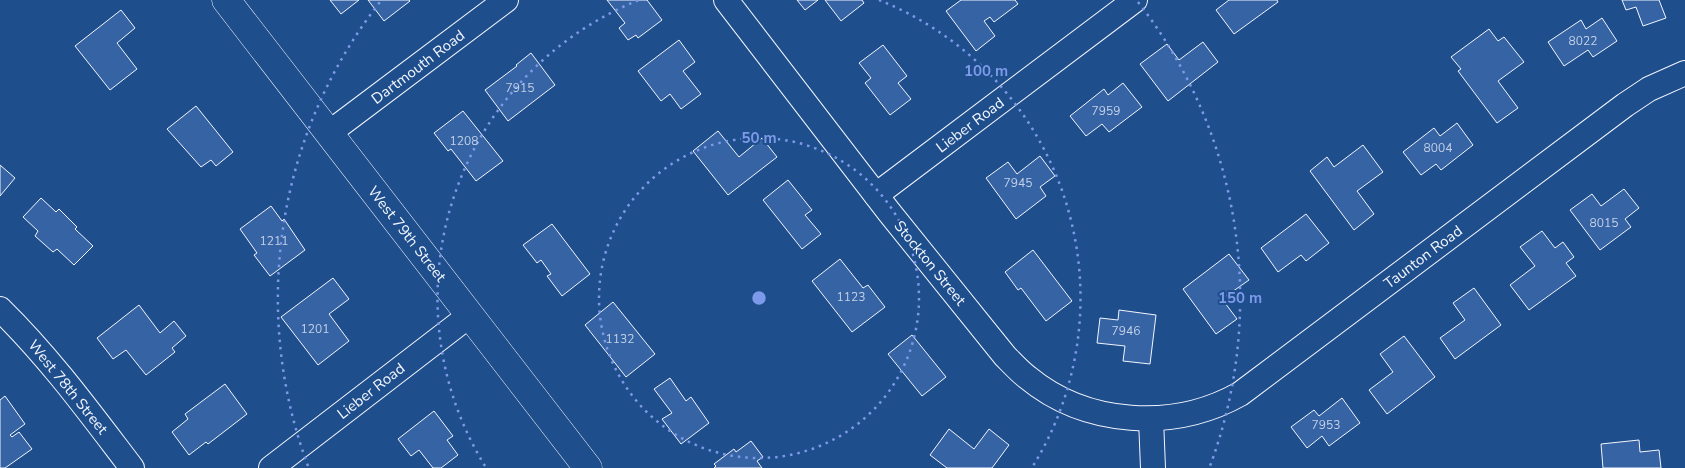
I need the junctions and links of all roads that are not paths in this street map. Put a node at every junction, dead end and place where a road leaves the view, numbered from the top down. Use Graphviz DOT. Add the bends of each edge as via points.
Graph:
graph roads {
  1 [pos="226,0"];
  2 [pos="506,0"];
  3 [pos="726,0"];
  4 [pos="1135,0"];
  5 [pos="1685,72"];
  6 [pos="330,133"];
  7 [pos="876,195"];
  8 [pos="0,309"];
  9 [pos="470,315"];
  10 [pos="1151,418"];
  11 [pos="132,468"];
  12 [pos="272,468"];
  13 [pos="588,468"];
  14 [pos="1153,468"];
  1 -- 6 [label="main road, West 79th Street"];
  2 -- 6 [label="street, Dartmouth Road"];
  3 -- 7 [label="street, Stockton Street"];
  4 -- 7 [label="street, Lieber Road"];
  5 -- 10 [label="street, Taunton Road" via="1625,105 1240,394 1198,412"];
  6 -- 9 [label="main road, West 79th Street"];
  7 -- 10 [label="street, Stockton Street" via="1005,356 1026,377 1061,399 1089,411"];
  8 -- 11 [label="street, West 78th Street" via="64,378"];
  9 -- 12 [label="street, Lieber Road"];
  9 -- 13 [label="main road, West 79th Street"];
  10 -- 14 [label="street"];
}
